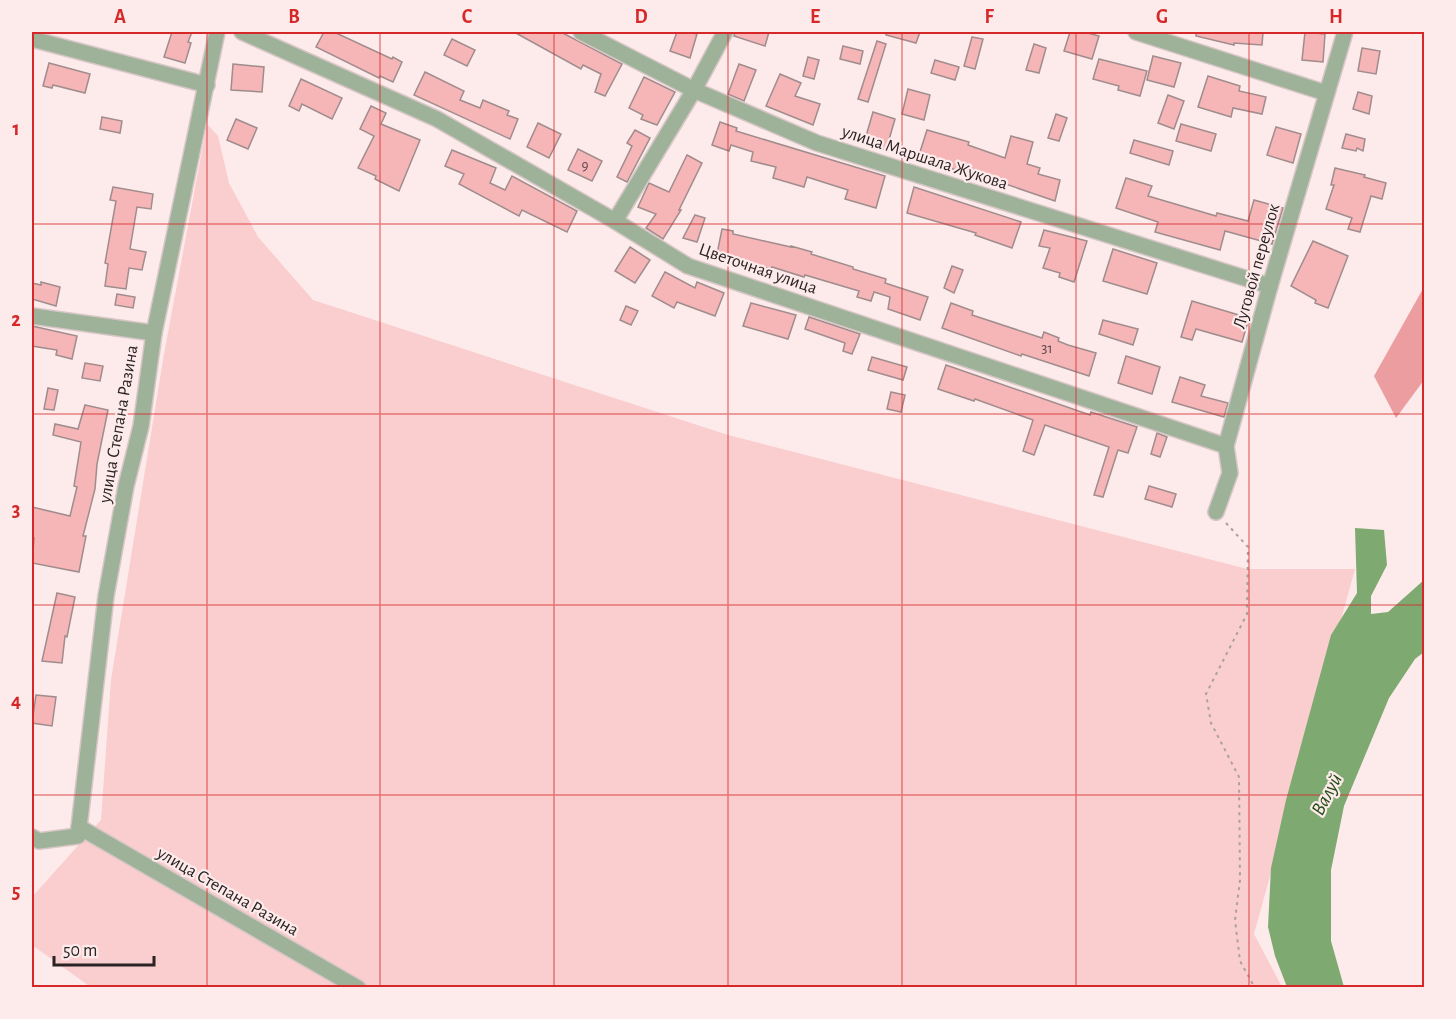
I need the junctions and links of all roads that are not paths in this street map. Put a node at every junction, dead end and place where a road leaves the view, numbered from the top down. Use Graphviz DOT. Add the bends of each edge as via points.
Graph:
graph roads {
  1 [pos="217,32"];
  2 [pos="242,32"];
  3 [pos="581,32"];
  4 [pos="725,32"];
  5 [pos="1136,32"];
  6 [pos="1345,32"];
  7 [pos="32,39"];
  8 [pos="207,85"];
  9 [pos="694,90"];
  10 [pos="1326,93"];
  11 [pos="615,221"];
  12 [pos="1270,286"];
  13 [pos="32,316"];
  14 [pos="154,333"];
  15 [pos="1226,446"];
  16 [pos="1216,512"];
  17 [pos="79,832"];
  18 [pos="32,837"];
  19 [pos="358,987"];
  1 -- 8 [label="street, улица Степана Разина"];
  2 -- 11 [label="street, Цветочная улица" via="437,119"];
  3 -- 9 [label="street, улица Маршала Жукова"];
  4 -- 9 [label="street"];
  5 -- 10 [label="street"];
  6 -- 10 [label="street, Луговой переулок"];
  7 -- 8 [label="street"];
  8 -- 14 [label="street, улица Степана Разина"];
  9 -- 11 [label="street"];
  9 -- 12 [label="street, улица Маршала Жукова" via="817,143"];
  10 -- 12 [label="street, Луговой переулок"];
  11 -- 15 [label="street, Цветочная улица" via="688,266"];
  12 -- 15 [label="street, Луговой переулок"];
  13 -- 14 [label="street"];
  14 -- 17 [label="street, улица Степана Разина" via="141,426 105,596"];
  15 -- 16 [label="street, Луговой переулок" via="1230,473"];
  17 -- 18 [label="street" via="39,841"];
  17 -- 19 [label="street, улица Степана Разина"];
}
